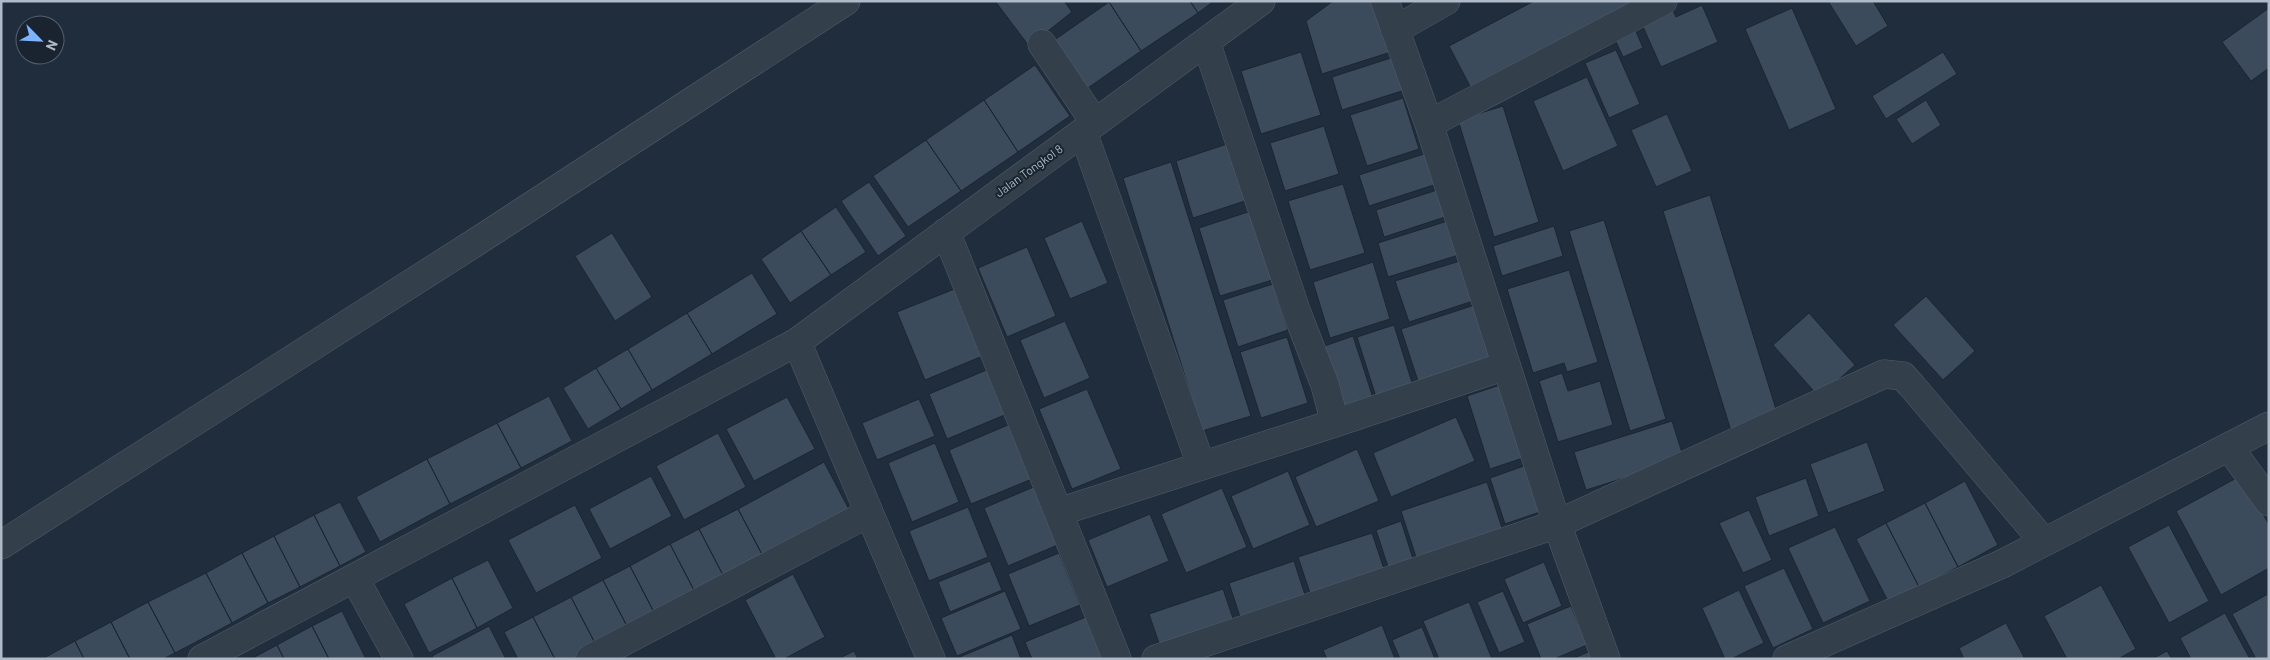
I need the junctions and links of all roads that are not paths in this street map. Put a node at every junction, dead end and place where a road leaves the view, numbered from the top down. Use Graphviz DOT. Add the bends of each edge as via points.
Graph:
graph roads {
  1 [pos="846,1"];
  2 [pos="1261,1"];
  3 [pos="1385,1"];
  4 [pos="1446,1"];
  5 [pos="1663,1"];
  6 [pos="1395,30"];
  7 [pos="1206,42"];
  8 [pos="1042,44"];
  9 [pos="1429,124"];
  10 [pos="1089,127"];
  11 [pos="946,232"];
  12 [pos="797,342"];
  13 [pos="1505,366"];
  14 [pos="1335,422"];
  15 [pos="2269,426"];
  16 [pos="2229,446"];
  17 [pos="1200,465"];
  18 [pos="2269,502"];
  19 [pos="1059,512"];
  20 [pos="869,513"];
  21 [pos="1556,524"];
  22 [pos="2044,542"];
  23 [pos="1,545"];
  24 [pos="355,579"];
  25 [pos="202,659"];
  26 [pos="399,659"];
  27 [pos="590,659"];
  28 [pos="931,659"];
  29 [pos="1117,659"];
  30 [pos="1156,659"];
  31 [pos="1606,659"];
  32 [pos="1787,659"];
  1 -- 23 [label="street"];
  2 -- 7 [label="street, Jalan Tongkol 8"];
  3 -- 6 [label="street"];
  4 -- 6 [label="street"];
  5 -- 9 [label="street"];
  6 -- 9 [label="street"];
  7 -- 10 [label="street, Jalan Tongkol 8"];
  7 -- 14 [label="street" via="1297,312 1326,385"];
  8 -- 10 [label="street"];
  9 -- 13 [label="street"];
  10 -- 11 [label="street, Jalan Tongkol 8"];
  10 -- 17 [label="street"];
  11 -- 12 [label="street, Jalan Tongkol 8"];
  11 -- 19 [label="street"];
  12 -- 20 [label="street"];
  12 -- 24 [label="street, Jalan Tongkol 8"];
  13 -- 14 [label="street"];
  13 -- 21 [label="street"];
  14 -- 17 [label="street"];
  15 -- 16 [label="street"];
  16 -- 18 [label="street"];
  16 -- 22 [label="street"];
  17 -- 19 [label="street"];
  19 -- 29 [label="street"];
  20 -- 27 [label="street"];
  20 -- 28 [label="street"];
  21 -- 22 [label="street" via="1884,374 1902,376 1912,386"];
  21 -- 30 [label="street"];
  21 -- 31 [label="street"];
  22 -- 32 [label="street" via="2002,564"];
  24 -- 25 [label="street, Jalan Tongkol 8"];
  24 -- 26 [label="street"];
}
